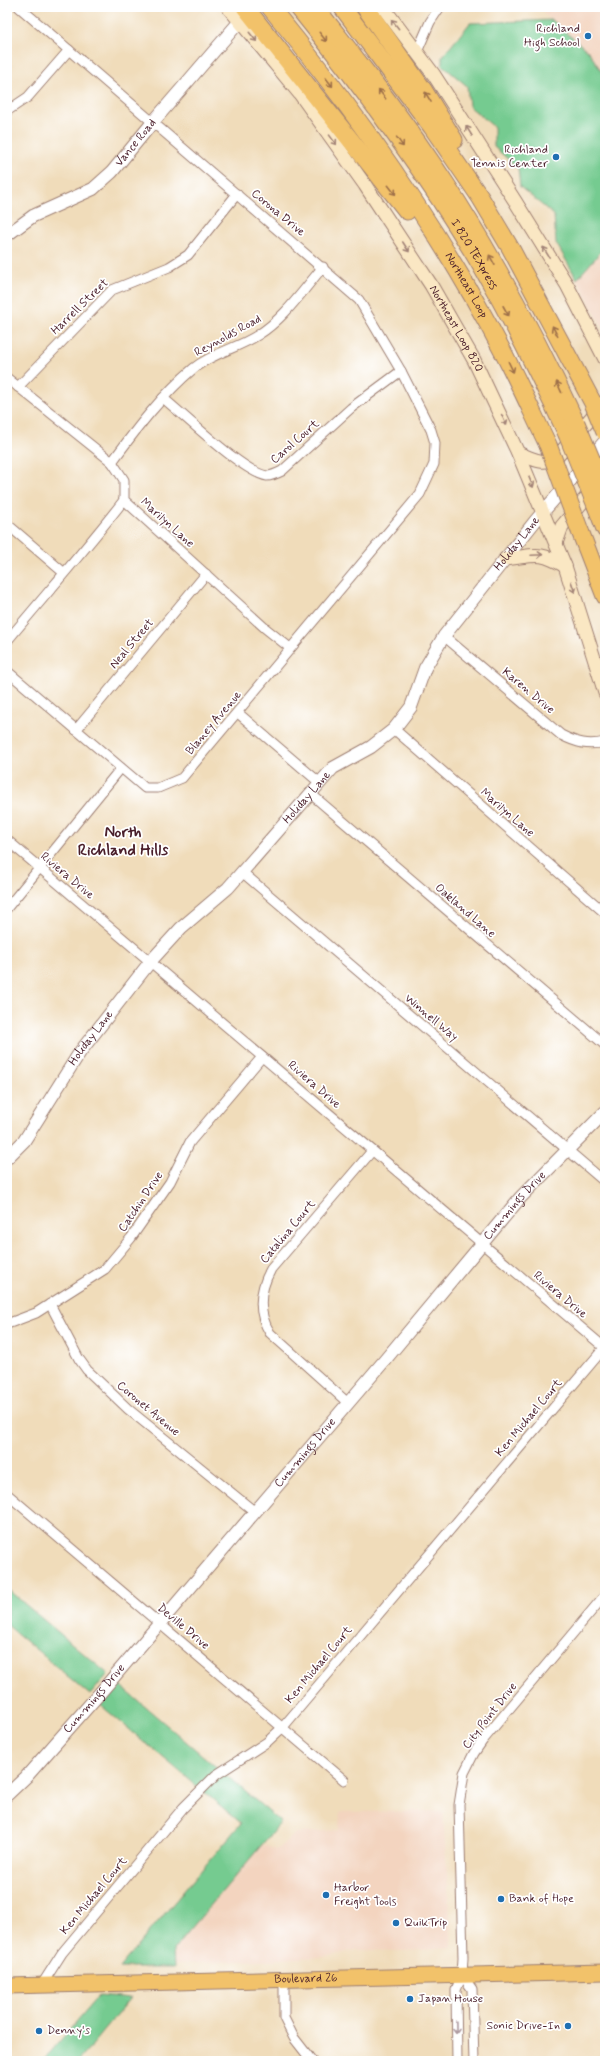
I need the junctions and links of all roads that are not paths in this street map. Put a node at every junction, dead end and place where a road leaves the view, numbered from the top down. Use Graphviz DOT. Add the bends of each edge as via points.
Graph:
graph roads {
  1 [pos="19,7"];
  2 [pos="228,7"];
  3 [pos="270,7"];
  4 [pos="298,7"];
  5 [pos="315,7"];
  6 [pos="342,7"];
  7 [pos="365,7"];
  8 [pos="382,7"];
  9 [pos="440,7"];
  10 [pos="243,14"];
  11 [pos="69,50"];
  12 [pos="417,52"];
  13 [pos="7,111"];
  14 [pos="153,122"];
  15 [pos="237,194"];
  16 [pos="480,197"];
  17 [pos="7,235"];
  18 [pos="323,267"];
  19 [pos="472,296"];
  20 [pos="605,359"];
  21 [pos="401,371"];
  22 [pos="7,378"];
  23 [pos="18,387"];
  24 [pos="164,398"];
  25 [pos="599,402"];
  26 [pos="571,428"];
  27 [pos="605,432"];
  28 [pos="605,441"];
  29 [pos="518,453"];
  30 [pos="112,462"];
  31 [pos="605,475"];
  32 [pos="422,490"];
  33 [pos="605,492"];
  34 [pos="124,500"];
  35 [pos="543,512"];
  36 [pos="7,524"];
  37 [pos="605,529"];
  38 [pos="556,542"];
  39 [pos="505,559"];
  40 [pos="565,566"];
  41 [pos="63,572"];
  42 [pos="206,574"];
  43 [pos="605,596"];
  44 [pos="444,636"];
  45 [pos="7,641"];
  46 [pos="290,648"];
  47 [pos="7,671"];
  48 [pos="605,693"];
  49 [pos="238,713"];
  50 [pos="394,729"];
  51 [pos="76,730"];
  52 [pos="605,742"];
  53 [pos="122,768"];
  54 [pos="320,783"];
  55 [pos="311,794"];
  56 [pos="7,840"];
  57 [pos="40,869"];
  58 [pos="242,872"];
  59 [pos="7,908"];
  60 [pos="605,913"];
  61 [pos="150,962"];
  62 [pos="605,1045"];
  63 [pos="262,1057"];
  64 [pos="605,1112"];
  65 [pos="372,1151"];
  66 [pos="569,1151"];
  67 [pos="7,1158"];
  68 [pos="605,1182"];
  69 [pos="481,1244"];
  70 [pos="50,1304"];
  71 [pos="7,1324"];
  72 [pos="605,1347"];
  73 [pos="348,1403"];
  74 [pos="7,1494"];
  75 [pos="255,1512"];
  76 [pos="605,1595"];
  77 [pos="160,1623"];
  78 [pos="283,1727"];
  79 [pos="344,1780"];
  80 [pos="7,1795"];
  81 [pos="605,1972"];
  82 [pos="462,1975"];
  83 [pos="284,1980"];
  84 [pos="7,1986"];
  85 [pos="41,1986"];
  86 [pos="312,2061"];
  87 [pos="457,2061"];
  88 [pos="474,2061"];
  1 -- 11 [label="street, Corona Drive"];
  2 -- 10 [label="main road, Northeast Loop 820"];
  3 -- 19 [label="highway, Northeast Loop, one-way" via="383,153"];
  4 -- 26 [label="highway, I 820 TEXpress, one-way" via="379,112 435,193 480,264"];
  26 -- 5 [label="highway, I 820 TEXpress, one-way" via="526,320 446,184 390,104"];
  6 -- 16 [label="highway" via="432,127"];
  16 -- 7 [label="highway, one-way" via="470,166 424,91"];
  12 -- 8 [label="main road, one-way"];
  9 -- 12 [label="street" via="430,22"];
  10 -- 14 [label="street, Vance Road"];
  10 -- 19 [label="highway, one-way" via="396,195 450,280"];
  10 -- 29 [label="main road, Northeast Loop 820, one-way" via="364,184 431,285 474,360"];
  11 -- 13 [label="street" via="28,97"];
  11 -- 14 [label="street, Corona Drive"];
  20 -- 12 [label="main road, one-way" via="567,286 515,201"];
  14 -- 15 [label="street, Corona Drive"];
  14 -- 17 [label="street, Vance Road" via="112,172 93,189 32,216"];
  15 -- 18 [label="street, Corona Drive"];
  15 -- 23 [label="street, Harrell Street" via="188,255 169,267 112,290"];
  25 -- 16 [label="highway, one-way"];
  18 -- 21 [label="street, Corona Drive" via="359,300"];
  18 -- 24 [label="street, Reynolds Road" via="276,321 258,335 203,362"];
  19 -- 43 [label="highway, Northeast Loop, one-way, bridge" via="504,353 548,445"];
  21 -- 24 [label="street, Carol Court" via="351,408 282,472 268,476 254,472 239,462"];
  21 -- 32 [label="street, Corona Drive" via="435,443 434,464"];
  22 -- 23 [label="street, Marilyn Lane"];
  23 -- 30 [label="street, Marilyn Lane"];
  24 -- 30 [label="street, Reynolds Road" via="135,430"];
  25 -- 27 [label="highway, bridge"];
  25 -- 29 [label="main road" via="554,458 539,462"];
  26 -- 33 [label="highway, I 820 TEXpress, bridge"];
  26 -- 37 [label="highway, I 820 TEXpress, bridge"];
  28 -- 35 [label="street, Holiday Lane"];
  29 -- 35 [label="main road, Northeast Loop 820, one-way"];
  30 -- 34 [label="street, Marilyn Lane" via="124,480"];
  31 -- 38 [label="main road" via="562,526"];
  32 -- 46 [label="street, Blaney Avenue"];
  34 -- 41 [label="street"];
  34 -- 42 [label="street, Marilyn Lane"];
  35 -- 38 [label="main road, Northeast Loop 820"];
  35 -- 39 [label="street, Holiday Lane"];
  36 -- 41 [label="street"];
  38 -- 40 [label="main road, Northeast Loop 820"];
  39 -- 40 [label="main road, one-way" via="541,554"];
  39 -- 44 [label="street, Holiday Lane"];
  40 -- 48 [label="main road, Northeast Loop 820, one-way"];
  41 -- 45 [label="street"];
  42 -- 46 [label="street, Marilyn Lane"];
  42 -- 51 [label="street, Neal Street"];
  44 -- 50 [label="street, Holiday Lane" via="425,668 410,707"];
  44 -- 52 [label="street, Karen Drive" via="561,735 574,742 589,745"];
  46 -- 49 [label="street, Blaney Avenue"];
  47 -- 51 [label="street, Blaney Avenue"];
  49 -- 53 [label="street, Blaney Avenue" via="182,778 158,788 145,788"];
  49 -- 54 [label="street"];
  50 -- 54 [label="street, Holiday Lane" via="371,747 339,764"];
  50 -- 60 [label="street, Marilyn Lane"];
  51 -- 53 [label="street, Blaney Avenue"];
  53 -- 57 [label="street"];
  54 -- 55 [label="street, Holiday Lane"];
  55 -- 58 [label="street, Holiday Lane"];
  55 -- 62 [label="street, Oakland Lane"];
  56 -- 57 [label="street, Riviera Drive"];
  57 -- 59 [label="street"];
  57 -- 61 [label="street, Riviera Drive"];
  58 -- 61 [label="street, Holiday Lane" via="214,902 181,928"];
  58 -- 66 [label="street, Winnell Way"];
  61 -- 63 [label="street, Riviera Drive"];
  61 -- 67 [label="street, Holiday Lane" via="80,1052 24,1141"];
  63 -- 65 [label="street, Riviera Drive"];
  63 -- 70 [label="street, Catchin Drive" via="190,1142 170,1182 131,1238 105,1269"];
  64 -- 66 [label="street, Cummings Drive"];
  65 -- 69 [label="street, Riviera Drive"];
  65 -- 73 [label="street, Catalina Court" via="271,1269 262,1289 260,1306 270,1333"];
  66 -- 68 [label="street, Winnell Way"];
  66 -- 69 [label="street, Cummings Drive" via="540,1176"];
  69 -- 72 [label="street, Riviera Drive"];
  69 -- 73 [label="street, Cummings Drive"];
  70 -- 71 [label="street, Catchin Drive" via="36,1314"];
  70 -- 75 [label="street, Coronet Avenue" via="78,1359 87,1370 128,1409"];
  72 -- 78 [label="street, Ken Michael Court"];
  73 -- 75 [label="street, Cummings Drive"];
  74 -- 77 [label="street, Deville Drive"];
  75 -- 77 [label="street, Cummings Drive"];
  76 -- 82 [label="street, City Point Drive" via="483,1740 464,1773 459,1805"];
  77 -- 78 [label="street, Deville Drive"];
  77 -- 80 [label="street, Cummings Drive" via="56,1744"];
  78 -- 79 [label="street, Deville Drive"];
  78 -- 85 [label="street, Ken Michael Court" via="267,1742 216,1774 183,1808 62,1953"];
  81 -- 82 [label="main road, Boulevard 26"];
  82 -- 83 [label="main road, Boulevard 26"];
  82 -- 87 [label="street, City Point Drive, one-way" via="456,1990"];
  82 -- 88 [label="street, City Point Drive" via="472,1989"];
  83 -- 85 [label="main road, Boulevard 26"];
  83 -- 86 [label="street" via="284,2018 294,2038"];
  84 -- 85 [label="main road, Boulevard 26"];
}
